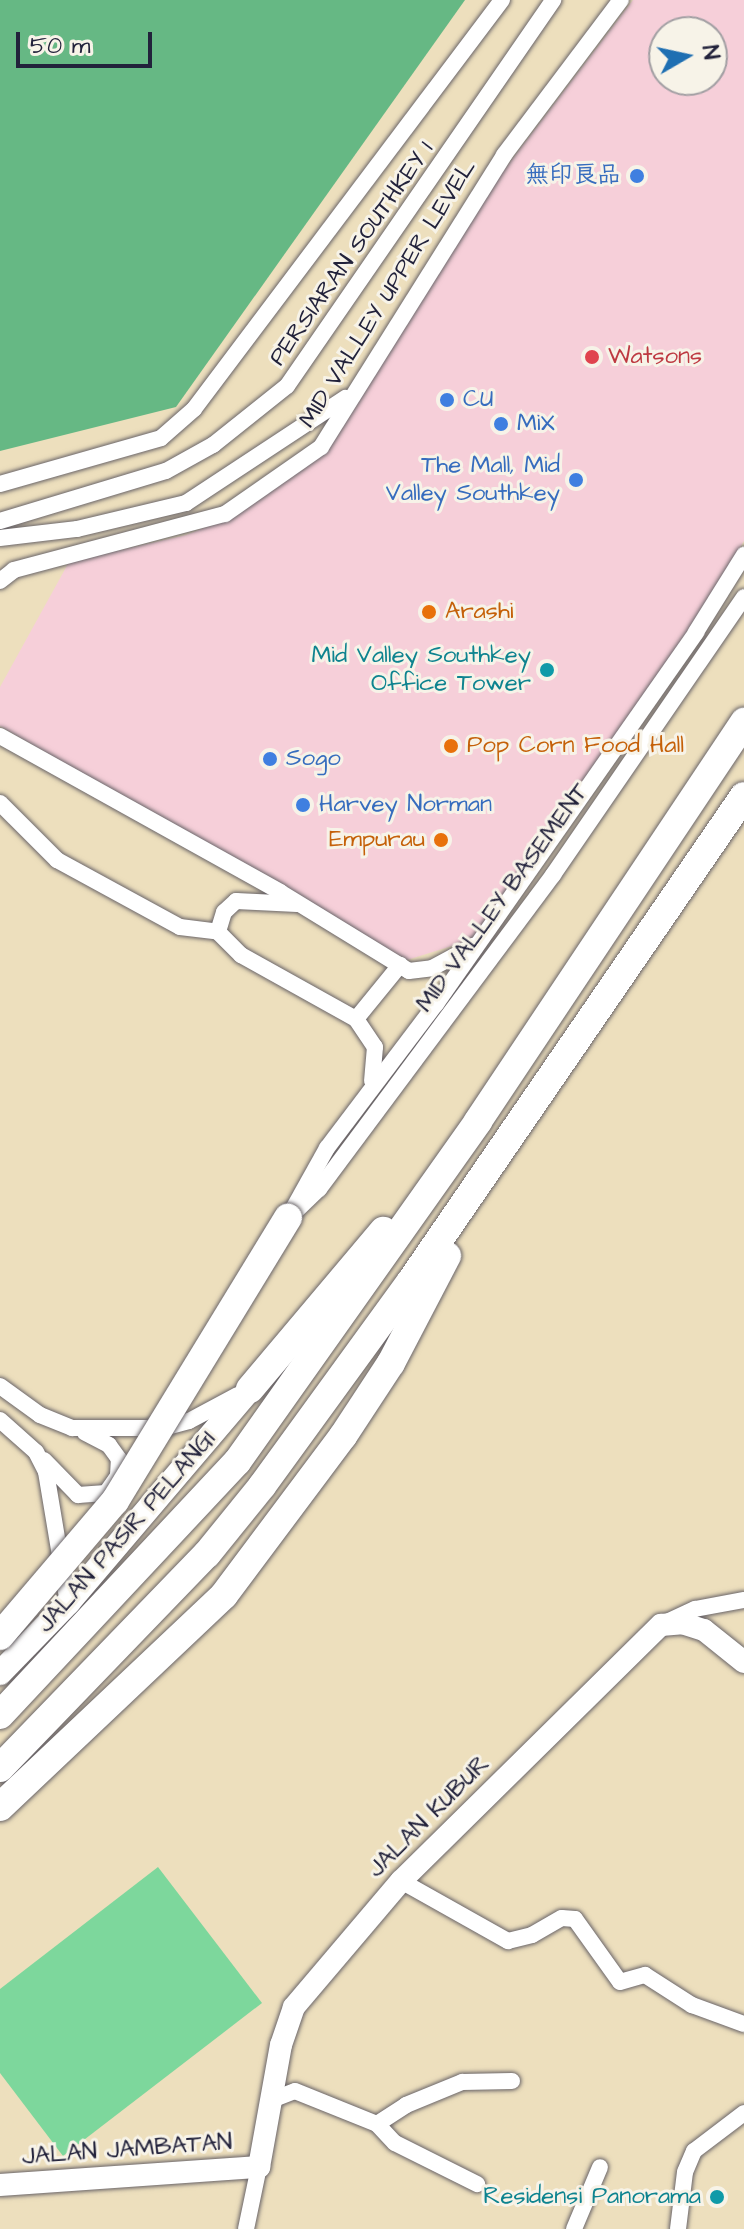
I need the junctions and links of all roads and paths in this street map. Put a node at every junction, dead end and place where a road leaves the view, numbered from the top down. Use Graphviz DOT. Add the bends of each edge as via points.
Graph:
graph roads {
  1 [pos="502,0"];
  2 [pos="553,0"];
  3 [pos="621,0"];
  4 [pos="350,395"];
  5 [pos="0,484"];
  6 [pos="0,521"];
  7 [pos="0,538"];
  8 [pos="744,555"];
  9 [pos="0,581"];
  10 [pos="744,597"];
  11 [pos="744,722"];
  12 [pos="0,736"];
  13 [pos="744,796"];
  14 [pos="0,803"];
  15 [pos="299,904"];
  16 [pos="218,932"];
  17 [pos="476,944"];
  18 [pos="400,965"];
  19 [pos="356,1019"];
  20 [pos="370,1087"];
  21 [pos="478,1121"];
  22 [pos="512,1131"];
  23 [pos="288,1218"];
  24 [pos="0,1386"];
  25 [pos="250,1389"];
  26 [pos="0,1420"];
  27 [pos="72,1428"];
  28 [pos="36,1452"];
  29 [pos="744,1600"];
  30 [pos="68,1603"];
  31 [pos="661,1625"];
  32 [pos="0,1636"];
  33 [pos="744,1662"];
  34 [pos="0,1673"];
  35 [pos="0,1715"];
  36 [pos="0,1768"];
  37 [pos="0,1807"];
  38 [pos="401,1881"];
  39 [pos="744,2024"];
  40 [pos="512,2081"];
  41 [pos="274,2099"];
  42 [pos="744,2113"];
  43 [pos="377,2124"];
  44 [pos="259,2167"];
  45 [pos="600,2167"];
  46 [pos="477,2184"];
  47 [pos="0,2185"];
  48 [pos="246,2229"];
  49 [pos="574,2229"];
  50 [pos="678,2229"];
  1 -- 5 [label="street, PERSIARAN SOUTHKEY 1" via="194,409 161,438"];
  2 -- 6 [label="street, PERSIARAN SOUTHKEY 1" via="287,386 213,445 166,471"];
  3 -- 4 [label="street, MID VALLEY UPPER LEVEL" via="504,155"];
  4 -- 7 [label="street" via="186,503 77,529"];
  4 -- 9 [label="street, MID VALLEY UPPER LEVEL" via="321,447 225,514 39,563"];
  8 -- 17 [label="street" via="696,632"];
  10 -- 23 [label="street, MID VALLEY BASEMENT" via="553,875 319,1189"];
  11 -- 21 [label="highway"];
  12 -- 15 [label="street"];
  13 -- 22 [label="highway"];
  14 -- 16 [label="street" via="57,860 180,927"];
  15 -- 16 [label="street" via="236,901 224,912"];
  15 -- 18 [label="street"];
  16 -- 19 [label="street" via="241,955"];
  17 -- 18 [label="street" via="421,972"];
  17 -- 20 [label="street"];
  18 -- 19 [label="street"];
  19 -- 20 [label="street" via="375,1047"];
  20 -- 23 [label="street" via="327,1148"];
  21 -- 25 [label="highway"];
  21 -- 35 [label="highway" via="237,1462"];
  22 -- 36 [label="highway" via="411,1281 207,1554"];
  22 -- 37 [label="highway" via="391,1363 224,1595"];
  23 -- 32 [label="highway, bridge" via="115,1501"];
  24 -- 27 [label="street" via="40,1415"];
  25 -- 27 [label="street" via="189,1421 163,1428"];
  25 -- 30 [label="main road, JALAN PASIR PELANGI"];
  26 -- 28 [label="street"];
  27 -- 28 [label="street" via="101,1439 117,1453 118,1476 106,1493 78,1495"];
  28 -- 30 [label="street" via="51,1491"];
  29 -- 31 [label="street" via="695,1609"];
  30 -- 34 [label="main road, JALAN PASIR PELANGI"];
  31 -- 33 [label="street" via="682,1623 704,1630"];
  31 -- 38 [label="street, JALAN KUBUR"];
  38 -- 39 [label="street" via="508,1941 562,1918 575,1919 620,1982 645,1975 692,2005"];
  38 -- 41 [label="street, JALAN KUBUR" via="294,2007 281,2045"];
  40 -- 43 [label="street" via="462,2082 406,2105"];
  41 -- 43 [label="street" via="295,2091"];
  41 -- 44 [label="street, JALAN KUBUR"];
  42 -- 50 [label="street" via="694,2151 685,2172"];
  43 -- 46 [label="street" via="395,2143"];
  44 -- 47 [label="street, JALAN JAMBATAN"];
  44 -- 48 [label="street"];
  45 -- 49 [label="street"];
}
